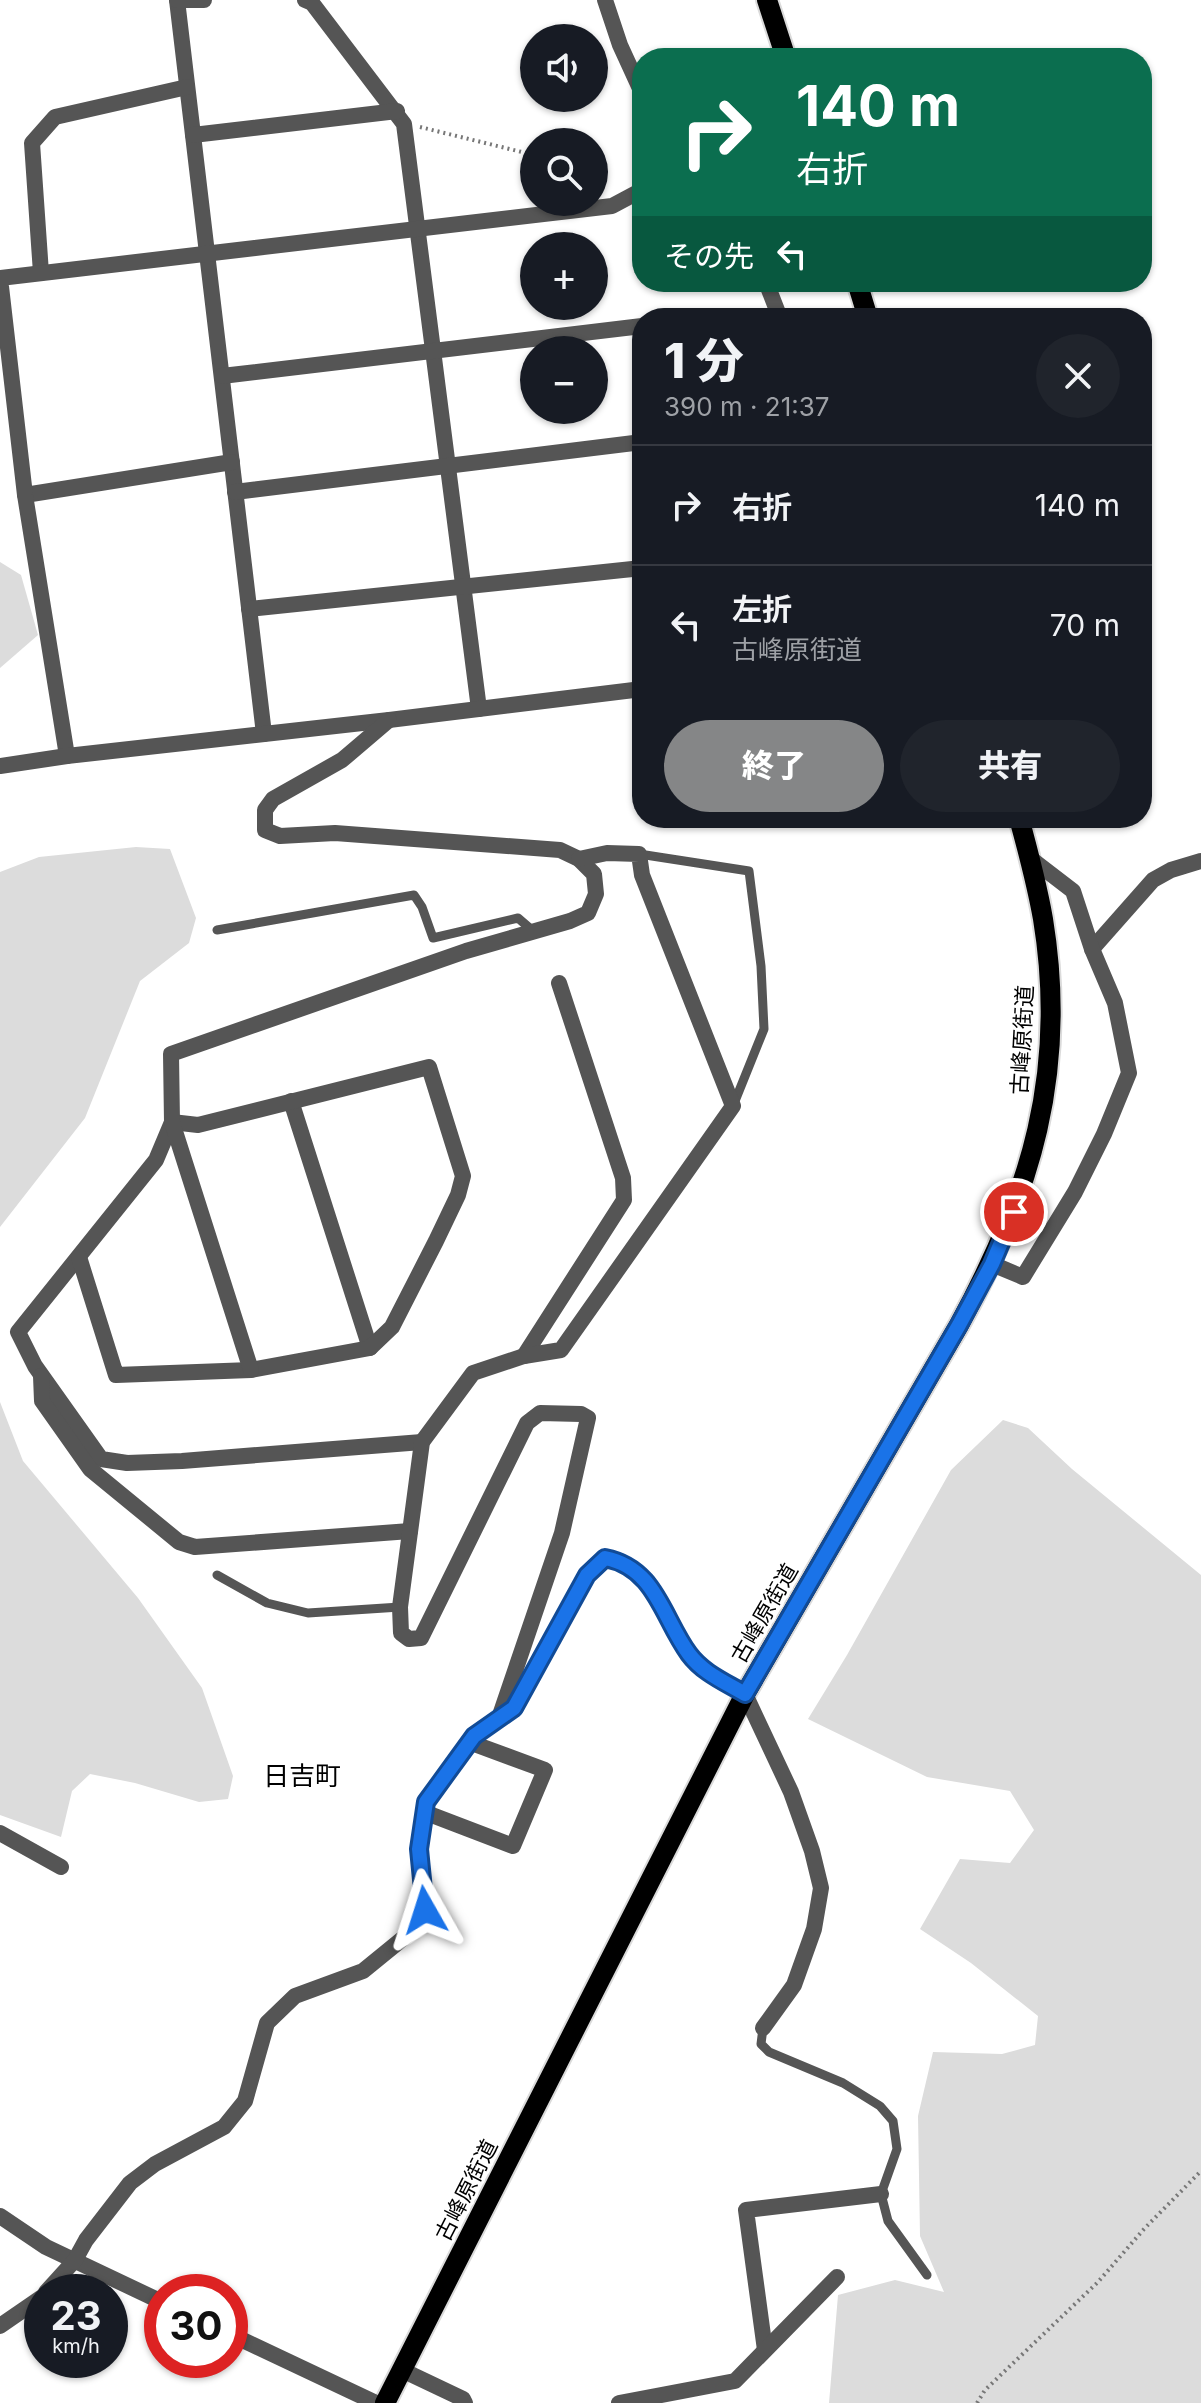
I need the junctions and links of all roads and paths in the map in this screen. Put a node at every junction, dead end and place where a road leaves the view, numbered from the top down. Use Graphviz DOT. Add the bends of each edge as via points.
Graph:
graph roads {
  1 [pos="177,0"];
  2 [pos="204,0"];
  3 [pos="305,0"];
  4 [pos="605,0"];
  5 [pos="767,0"];
  6 [pos="783,48"];
  7 [pos="632,71"];
  8 [pos="187,87"];
  9 [pos="401,117"];
  10 [pos="193,135"];
  11 [pos="520,151"];
  12 [pos="632,195"];
  13 [pos="418,229"];
  14 [pos="207,254"];
  15 [pos="41,273"];
  16 [pos="632,327"];
  17 [pos="433,351"];
  18 [pos="222,376"];
  19 [pos="632,443"];
  20 [pos="232,462"];
  21 [pos="448,466"];
  22 [pos="235,492"];
  23 [pos="25,495"];
  24 [pos="632,569"];
  25 [pos="464,587"];
  26 [pos="249,609"];
  27 [pos="632,690"];
  28 [pos="479,709"];
  29 [pos="389,720"];
  30 [pos="264,734"];
  31 [pos="67,756"];
  32 [pos="0,766"];
  33 [pos="1022,828"];
  34 [pos="639,854"];
  35 [pos="1030,858"];
  36 [pos="579,859"];
  37 [pos="1201,861"];
  38 [pos="217,930"];
  39 [pos="533,931"];
  40 [pos="1092,949"];
  41 [pos="559,983"];
  42 [pos="291,1101"];
  43 [pos="733,1106"];
  44 [pos="172,1122"];
  45 [pos="79,1257"];
  46 [pos="992,1264"];
  47 [pos="370,1348"];
  48 [pos="524,1356"];
  49 [pos="251,1370"];
  50 [pos="41,1375"];
  51 [pos="422,1442"];
  52 [pos="410,1531"];
  53 [pos="217,1575"];
  54 [pos="400,1607"];
  55 [pos="745,1694"];
  56 [pos="499,1718"];
  57 [pos="469,1742"];
  58 [pos="424,1812"];
  59 [pos="0,1833"];
  60 [pos="61,1867"];
  61 [pos="763,2028"];
  62 [pos="1201,2171"];
  63 [pos="881,2194"];
  64 [pos="0,2216"];
  65 [pos="75,2260"];
  66 [pos="62,2274"];
  67 [pos="927,2275"];
  68 [pos="837,2277"];
  69 [pos="144,2293"];
  70 [pos="24,2309"];
  71 [pos="0,2326"];
  72 [pos="248,2343"];
  73 [pos="765,2350"];
  74 [pos="402,2370"];
  75 [pos="376,2403"];
  76 [pos="385,2403"];
  77 [pos="465,2403"];
  78 [pos="619,2403"];
  79 [pos="977,2403"];
  1 -- 2 [label="street"];
  1 -- 8 [label="street"];
  3 -- 9 [label="street"];
  4 -- 7 [label="street"];
  5 -- 6 [label="main road"];
  8 -- 10 [label="street"];
  8 -- 15 [label="street" via="55,117 32,143"];
  9 -- 10 [label="street"];
  9 -- 11 [label="path"];
  9 -- 13 [label="street"];
  10 -- 14 [label="street"];
  12 -- 13 [label="street" via="612,206"];
  13 -- 14 [label="street"];
  13 -- 17 [label="street"];
  14 -- 15 [label="street"];
  14 -- 18 [label="street"];
  15 -- 23 [label="street" via="0,278"];
  16 -- 17 [label="street"];
  17 -- 18 [label="street"];
  17 -- 21 [label="street"];
  18 -- 20 [label="street"];
  19 -- 21 [label="street"];
  20 -- 22 [label="street"];
  20 -- 23 [label="street"];
  21 -- 22 [label="street"];
  21 -- 25 [label="street"];
  22 -- 26 [label="street"];
  23 -- 31 [label="street"];
  24 -- 25 [label="street"];
  25 -- 26 [label="street"];
  25 -- 28 [label="street"];
  26 -- 30 [label="street"];
  27 -- 28 [label="street"];
  28 -- 29 [label="street"];
  29 -- 30 [label="street"];
  29 -- 36 [label="street" via="342,760 273,799 265,810 265,830 280,836 335,833 560,850"];
  30 -- 31 [label="street"];
  31 -- 32 [label="street"];
  33 -- 35 [label="main road, 古峰原街道"];
  34 -- 36 [label="street"];
  34 -- 43 [label="street" via="642,875"];
  34 -- 43 [label="lane" via="749,871 764,1029"];
  35 -- 40 [label="street" via="1073,891"];
  35 -- 46 [label="main road, 古峰原街道" via="1050,984 1046,1085 1032,1158"];
  36 -- 39 [label="street" via="594,874 596,894 588,913"];
  37 -- 40 [label="street" via="1153,880"];
  38 -- 39 [label="lane" via="414,895 433,938 518,918"];
  39 -- 44 [label="street" via="171,1054"];
  40 -- 46 [label="street" via="1115,1003 1129,1073 1075,1192 1023,1277"];
  41 -- 48 [label="street" via="623,1178 624,1200"];
  42 -- 44 [label="street" via="198,1125"];
  42 -- 47 [label="street"];
  42 -- 47 [label="street" via="429,1067 463,1176 392,1327"];
  43 -- 48 [label="street" via="561,1350"];
  44 -- 45 [label="street" via="156,1160"];
  44 -- 49 [label="street"];
  45 -- 49 [label="street" via="116,1375"];
  45 -- 50 [label="street" via="18,1332"];
  46 -- 55 [label="main road, 古峰原街道"];
  47 -- 49 [label="street"];
  48 -- 51 [label="street" via="473,1373"];
  50 -- 51 [label="street" via="101,1459 182,1461"];
  50 -- 52 [label="street" via="42,1401 90,1469 179,1542 195,1547"];
  51 -- 52 [label="street"];
  52 -- 54 [label="street"];
  53 -- 54 [label="lane" via="267,1603 308,1613"];
  54 -- 56 [label="street" via="401,1633 421,1638 527,1423 540,1413 588,1418 562,1533"];
  55 -- 56 [label="street" via="704,1670 689,1654 648,1582 620,1561 605,1558 587,1575 514,1708"];
  55 -- 61 [label="street" via="791,1792 821,1888 814,1929 794,1985"];
  55 -- 74 [label="main road, 古峰原街道"];
  56 -- 57 [label="street"];
  57 -- 58 [label="street"];
  57 -- 58 [label="street" via="545,1770 513,1846"];
  58 -- 65 [label="street" via="419,1849 425,1910 417,1927 363,1971 295,1996 267,2023 245,2101 224,2127 130,2183"];
  59 -- 60 [label="street"];
  61 -- 63 [label="lane" via="761,2044 769,2052 843,2083 880,2106 893,2121 897,2149"];
  62 -- 79 [label="path"];
  63 -- 67 [label="lane" via="888,2221"];
  63 -- 73 [label="street" via="746,2210"];
  64 -- 65 [label="street"];
  65 -- 66 [label="street"];
  65 -- 69 [label="street"];
  68 -- 73 [label="street"];
  70 -- 71 [label="street"];
  72 -- 75 [label="street"];
  73 -- 78 [label="street" via="735,2381"];
  74 -- 76 [label="main road, 古峰原街道"];
  74 -- 77 [label="street"];
}
